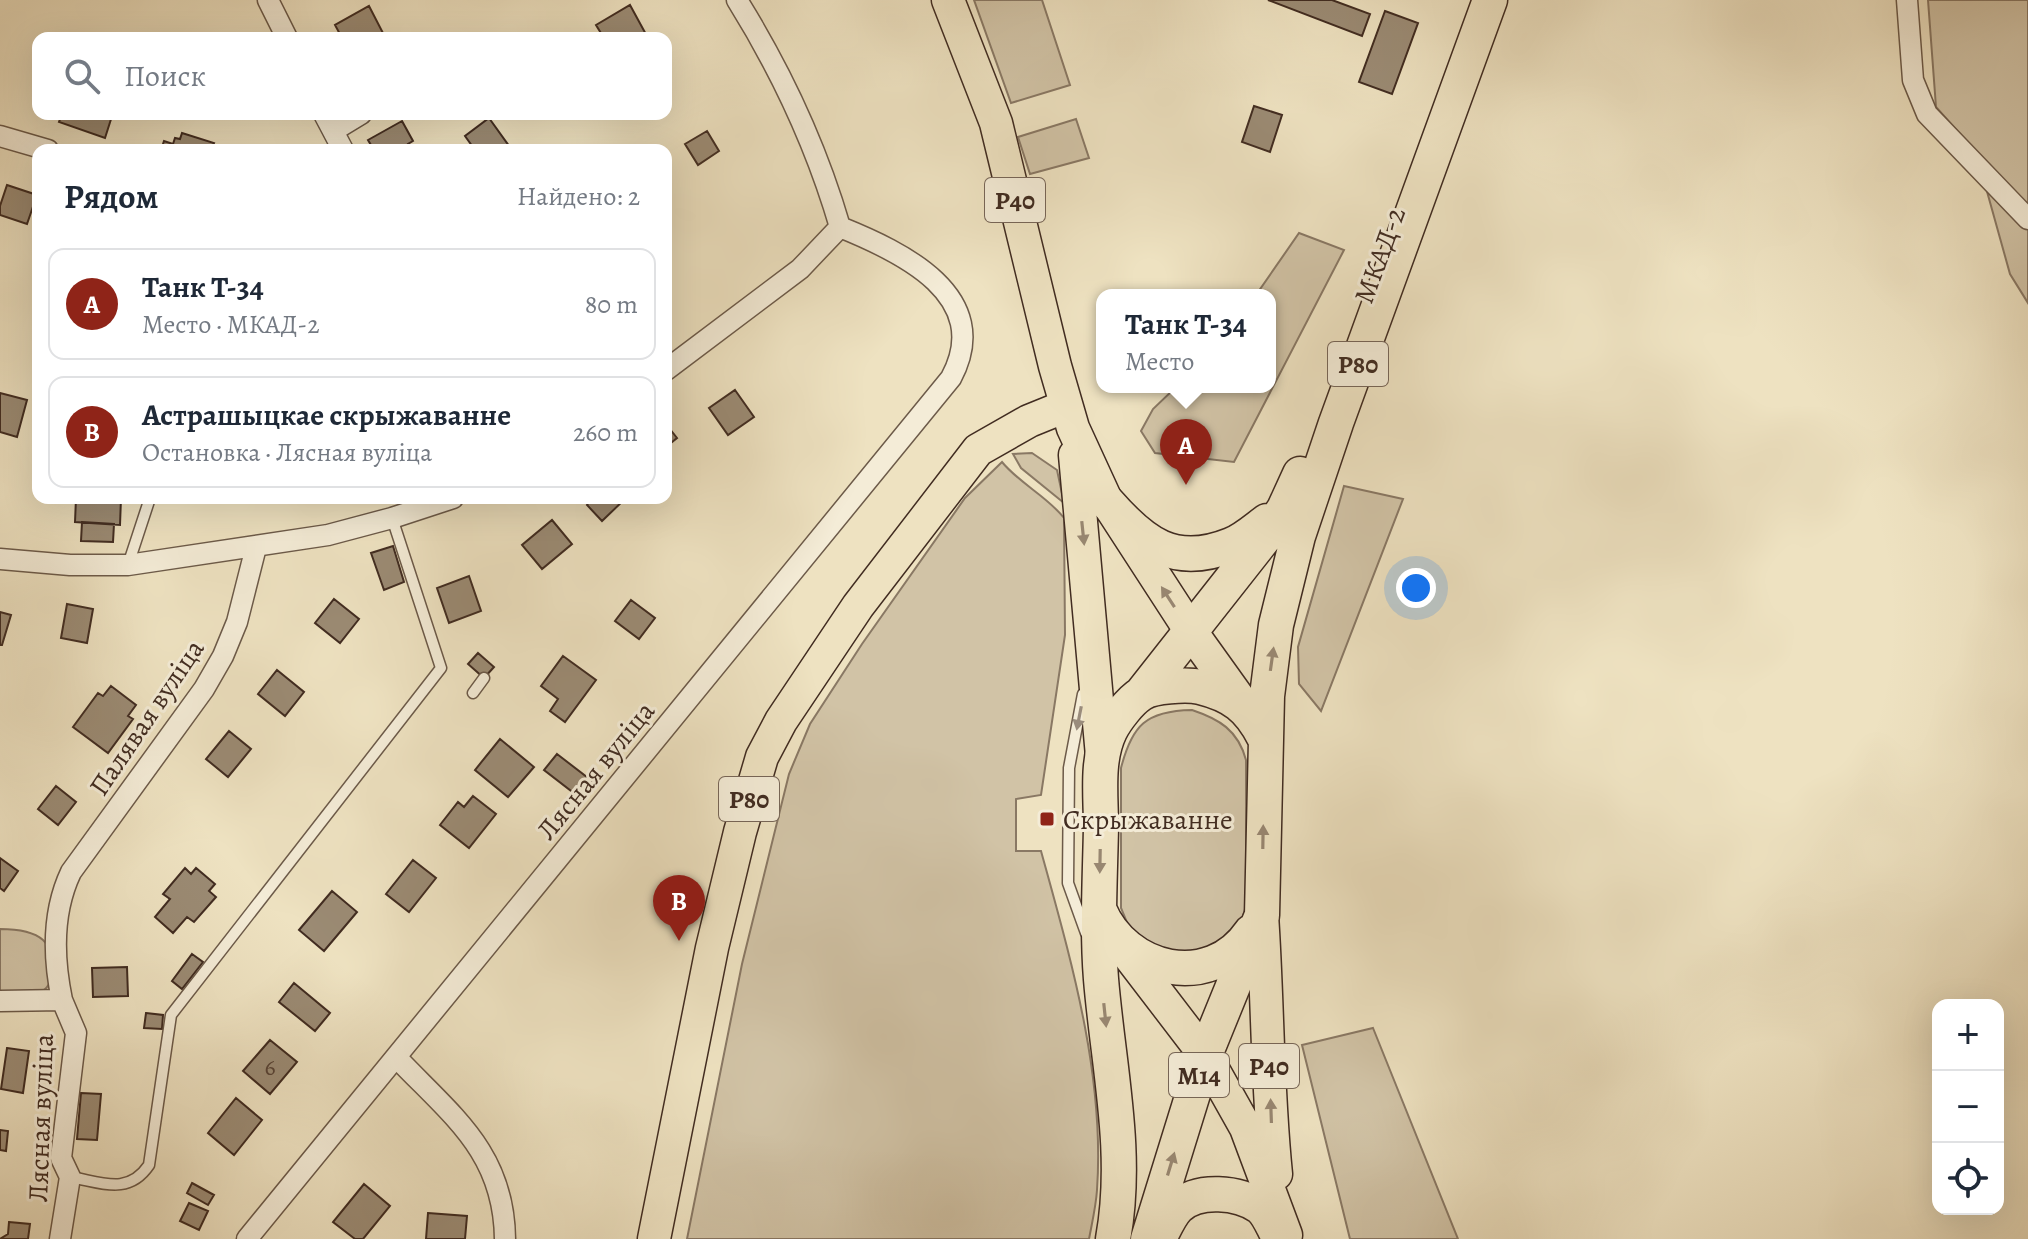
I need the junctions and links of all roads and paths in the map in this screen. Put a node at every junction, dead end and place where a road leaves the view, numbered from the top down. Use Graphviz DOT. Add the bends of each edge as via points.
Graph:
graph roads {
  1 [pos="268,0"];
  2 [pos="737,0"];
  3 [pos="948,0"];
  4 [pos="1472,0"];
  5 [pos="1490,0"];
  6 [pos="1907,0"];
  7 [pos="284,32"];
  8 [pos="329,123"];
  9 [pos="0,136"];
  10 [pos="340,144"];
  11 [pos="32,145"];
  12 [pos="2028,219"];
  13 [pos="840,227"];
  14 [pos="672,365"];
  15 [pos="1069,417"];
  16 [pos="1005,434"];
  17 [pos="1076,463"];
  18 [pos="1107,502"];
  19 [pos="148,504"];
  20 [pos="435,504"];
  21 [pos="1284,509"];
  22 [pos="392,518"];
  23 [pos="256,547"];
  24 [pos="0,559"];
  25 [pos="128,565"];
  26 [pos="1192,633"];
  27 [pos="1094,641"];
  28 [pos="484,678"];
  29 [pos="473,693"];
  30 [pos="1142,693"];
  31 [pos="1245,707"];
  32 [pos="1264,737"];
  33 [pos="1102,756"];
  34 [pos="1099,909"];
  35 [pos="1262,915"];
  36 [pos="1116,939"];
  37 [pos="1101,977"];
  38 [pos="62,1000"];
  39 [pos="0,1001"];
  40 [pos="1205,1055"];
  41 [pos="397,1058"];
  42 [pos="70,1177"];
  43 [pos="1283,1231"];
  44 [pos="60,1239"];
  45 [pos="247,1239"];
  46 [pos="505,1239"];
  47 [pos="654,1239"];
  48 [pos="1113,1239"];
  49 [pos="1148,1239"];
  50 [pos="1159,1239"];
  1 -- 7 [label="street"];
  2 -- 13 [label="street" via="797,112"];
  3 -- 15 [label="main road, Р40" via="996,123"];
  4 -- 21 [label="highway, МКАД-2 / Р80"];
  32 -- 5 [label="highway, Р80, one-way" via="1276,625 1298,536"];
  6 -- 12 [label="street" via="1913,80 1927,114"];
  8 -- 10 [label="street"];
  9 -- 11 [label="street"];
  13 -- 14 [label="street" via="800,269"];
  13 -- 41 [label="street, Лясная вуліца" via="903,255 944,290 962,325 962,352 951,378"];
  15 -- 16 [label="main road, Р80"];
  15 -- 17 [label="main road, Р40"];
  15 -- 18 [label="main road, Р40"];
  16 -- 17 [label="main road" via="1050,439"];
  16 -- 47 [label="main road, Р80" via="978,450 867,593 762,757 712,948"];
  17 -- 27 [label="main road, Р40, one-way"];
  18 -- 21 [label="highway" via="1146,541 1170,551 1201,554 1233,545"];
  26 -- 18 [label="main road, Р40, one-way"];
  19 -- 25 [label="lane"];
  20 -- 22 [label="street"];
  21 -- 26 [label="highway, Р80"];
  22 -- 23 [label="street"];
  22 -- 42 [label="lane" via="441,668 171,1015 149,1165 142,1175 122,1186"];
  23 -- 25 [label="street"];
  23 -- 38 [label="street, Палявая вуліца" via="237,622 217,667 63,890 56,970"];
  24 -- 25 [label="street"];
  26 -- 30 [label="highway, Р80"];
  26 -- 31 [label="main road, Р40"];
  27 -- 33 [label="main road, Р40"];
  27 -- 37 [label="lane, one-way" via="1069,768 1068,883"];
  28 -- 29 [label="lane"];
  30 -- 31 [label="highway" via="1196,686"];
  30 -- 33 [label="highway" via="1110,730"];
  31 -- 32 [label="highway"];
  35 -- 32 [label="highway, М14, one-way"];
  33 -- 34 [label="highway, one-way"];
  34 -- 36 [label="highway"];
  34 -- 37 [label="highway"];
  35 -- 36 [label="highway" via="1242,945 1212,963 1178,969 1143,960"];
  35 -- 40 [label="highway, М14"];
  43 -- 35 [label="main road, Р40, one-way" via="1272,1135"];
  36 -- 40 [label="main road, Р40"];
  37 -- 48 [label="highway, one-way" via="1118,1132"];
  38 -- 39 [label="street"];
  38 -- 42 [label="street, Лясная вуліца" via="76,1033 61,1158"];
  40 -- 43 [label="main road, Р40" via="1246,1128"];
  49 -- 40 [label="highway, М14, one-way"];
  41 -- 45 [label="street, Лясная вуліца"];
  41 -- 46 [label="street" via="484,1155 501,1194"];
  42 -- 44 [label="street, Лясная вуліца"];
  43 -- 50 [label="highway" via="1263,1208 1244,1199 1195,1196 1178,1207"];
}
